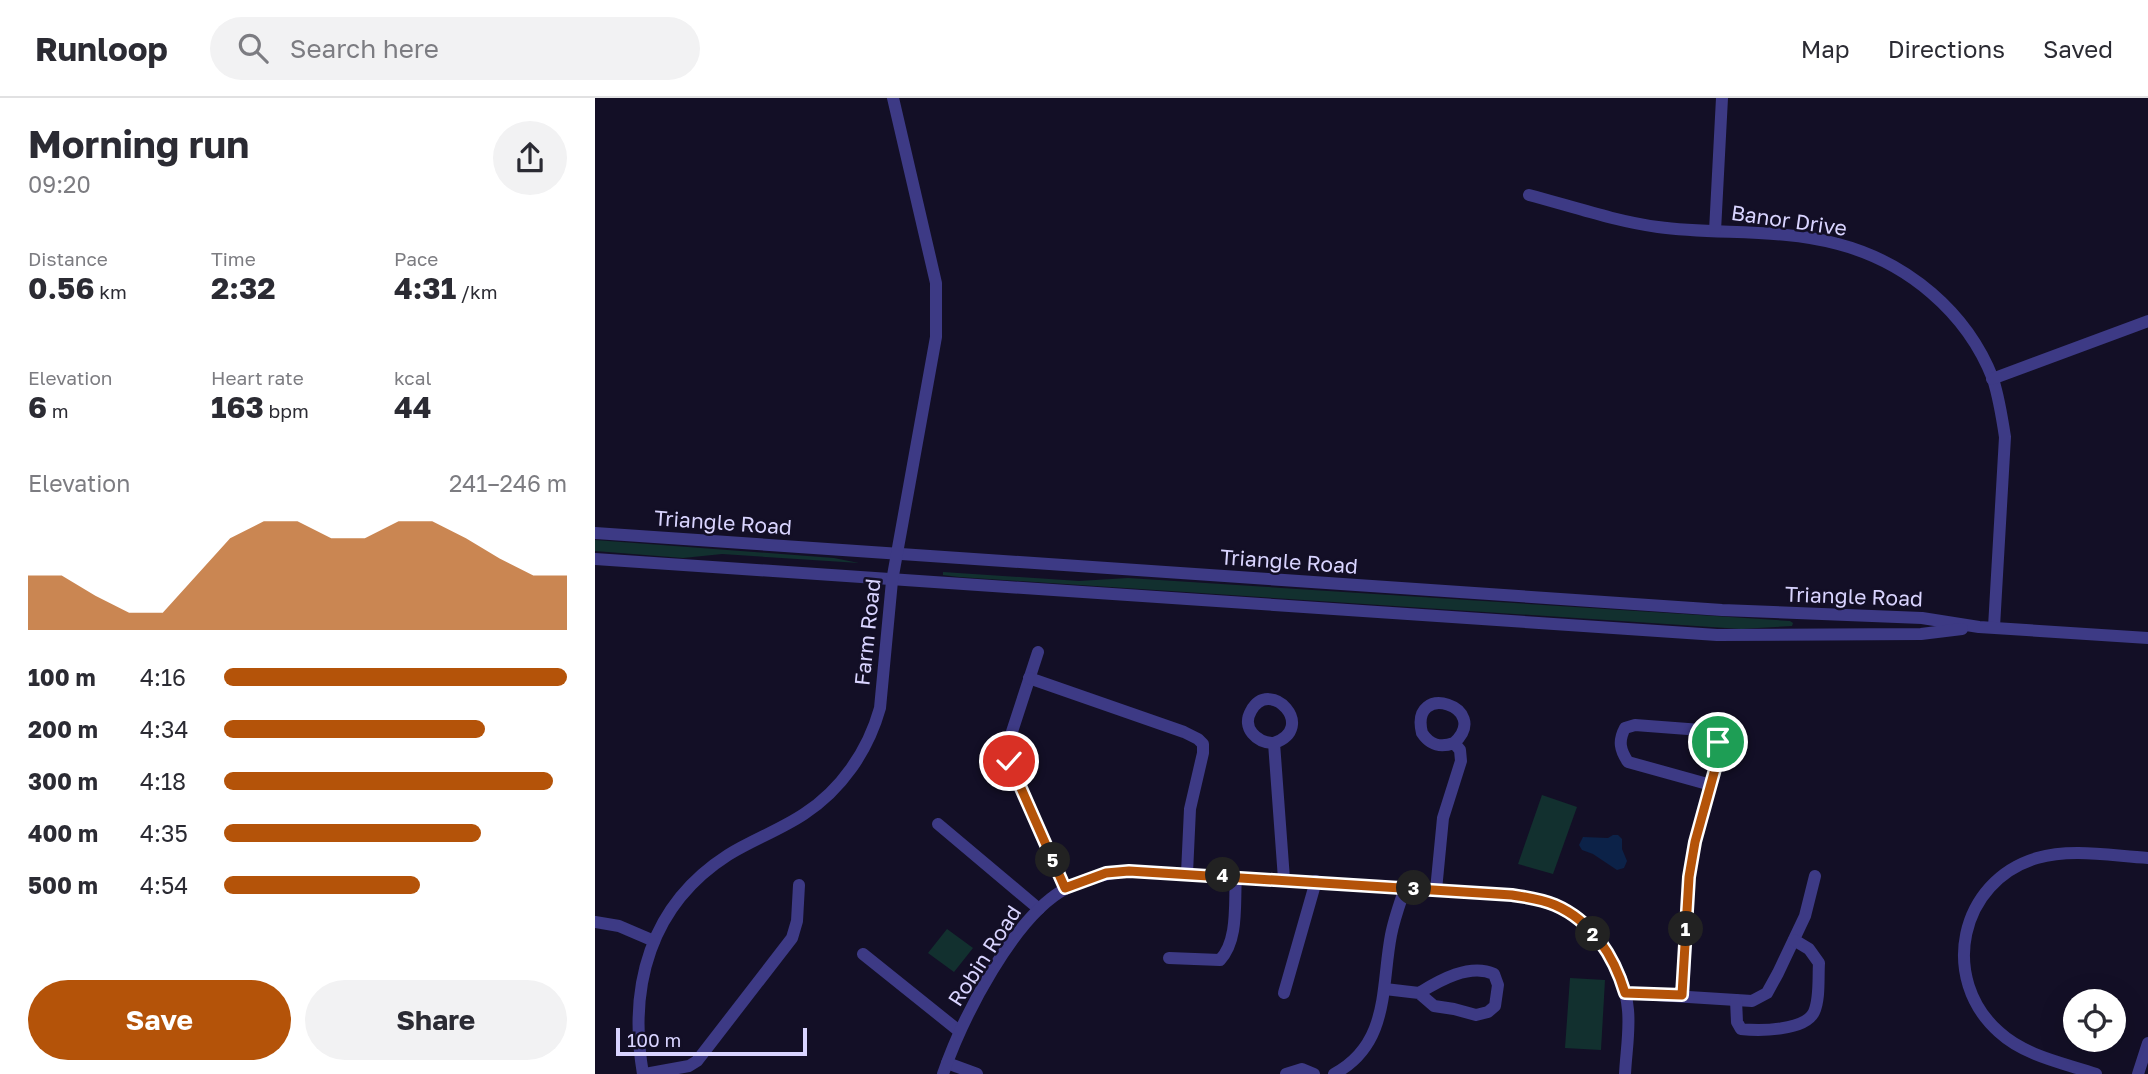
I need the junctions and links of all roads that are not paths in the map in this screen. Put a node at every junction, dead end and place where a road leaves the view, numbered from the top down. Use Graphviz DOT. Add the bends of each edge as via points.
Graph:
graph roads {
  1 [pos="893,98"];
  2 [pos="1722,98"];
  3 [pos="1529,195"];
  4 [pos="1715,231"];
  5 [pos="2148,321"];
  6 [pos="1992,379"];
  7 [pos="595,533"];
  8 [pos="897,555"];
  9 [pos="595,559"];
  10 [pos="892,581"];
  11 [pos="1979,627"];
  12 [pos="1994,627"];
  13 [pos="2148,638"];
  14 [pos="1038,652"];
  15 [pos="1030,678"];
  16 [pos="1273,743"];
  17 [pos="1454,743"];
  18 [pos="1711,785"];
  19 [pos="938,824"];
  20 [pos="2148,858"];
  21 [pos="1187,873"];
  22 [pos="1236,876"];
  23 [pos="1815,876"];
  24 [pos="1284,879"];
  25 [pos="1316,881"];
  26 [pos="799,885"];
  27 [pos="1065,888"];
  28 [pos="1405,888"];
  29 [pos="1436,890"];
  30 [pos="1039,909"];
  31 [pos="595,922"];
  32 [pos="1794,940"];
  33 [pos="654,941"];
  34 [pos="863,954"];
  35 [pos="1169,958"];
  36 [pos="1385,989"];
  37 [pos="1284,993"];
  38 [pos="1419,993"];
  39 [pos="1625,993"];
  40 [pos="1682,995"];
  41 [pos="1737,1000"];
  42 [pos="959,1031"];
  43 [pos="2148,1043"];
  44 [pos="945,1069"];
  45 [pos="644,1074"];
  46 [pos="977,1074"];
  47 [pos="1286,1074"];
  48 [pos="1314,1074"];
  49 [pos="1334,1074"];
  50 [pos="1625,1074"];
  51 [pos="2096,1074"];
  52 [pos="2138,1074"];
  1 -- 8 [label="street, Farm Road" via="936,283 937,314"];
  2 -- 4 [label="street"];
  3 -- 4 [label="street, Banor Drive" via="1658,227"];
  4 -- 6 [label="street, Banor Drive" via="1837,243 1898,267 1950,310 1977,347"];
  5 -- 6 [label="street"];
  6 -- 12 [label="street, Banor Drive" via="2005,436"];
  7 -- 8 [label="street, Triangle Road"];
  8 -- 10 [label="street, Farm Road"];
  8 -- 11 [label="street, Triangle Road" via="1722,610 1922,618"];
  9 -- 10 [label="street, Triangle Road"];
  10 -- 11 [label="street, Triangle Road" via="1717,635 1921,634"];
  10 -- 33 [label="street, Farm Road" via="880,708 852,768 804,814 712,866 679,898"];
  11 -- 12 [label="street, Triangle Road"];
  12 -- 13 [label="street, Triangle Road"];
  14 -- 15 [label="street"];
  15 -- 21 [label="street" via="1184,732 1203,744 1190,808"];
  15 -- 27 [label="street" via="1007,747 1009,761"];
  16 -- 24 [label="street"];
  17 -- 29 [label="street" via="1461,761 1443,818"];
  18 -- 18 [label="street" via="1720,751 1711,734 1635,725 1625,728 1620,744 1628,762"];
  18 -- 40 [label="street" via="1689,877"];
  19 -- 30 [label="street"];
  20 -- 51 [label="street" via="2072,853 2022,863 1993,883 1972,914 1965,935 1968,985 1988,1021 2014,1044"];
  21 -- 22 [label="street, Robin Road"];
  21 -- 27 [label="street, Robin Road" via="1106,873"];
  22 -- 24 [label="street, Robin Road"];
  22 -- 35 [label="street" via="1227,952 1220,960"];
  23 -- 32 [label="street"];
  24 -- 25 [label="street, Robin Road"];
  25 -- 28 [label="street, Robin Road"];
  25 -- 37 [label="street"];
  26 -- 45 [label="street" via="792,938 697,1061"];
  27 -- 30 [label="street, Robin Road"];
  28 -- 29 [label="street, Robin Road"];
  28 -- 36 [label="street" via="1390,937"];
  29 -- 39 [label="street, Robin Road" via="1512,895 1555,905 1602,943"];
  30 -- 42 [label="street, Robin Road" via="1000,960"];
  31 -- 33 [label="street" via="619,926"];
  32 -- 41 [label="street" via="1767,993 1752,1001"];
  32 -- 41 [label="street" via="1809,949 1819,963 1813,1015 1795,1025 1741,1029"];
  33 -- 45 [label="street, Farm Road" via="638,1002"];
  34 -- 42 [label="street"];
  36 -- 38 [label="street"];
  36 -- 49 [label="street" via="1363,1053"];
  38 -- 38 [label="street" via="1434,1006 1476,1015 1495,1006 1499,985 1494,974 1474,970"];
  39 -- 40 [label="street"];
  39 -- 50 [label="street, Robin Road" via="1629,1027"];
  40 -- 41 [label="street"];
  42 -- 44 [label="street, Robin Road"];
  43 -- 52 [label="street"];
  44 -- 46 [label="street"];
  47 -- 48 [label="street" via="1302,1069"];
}
